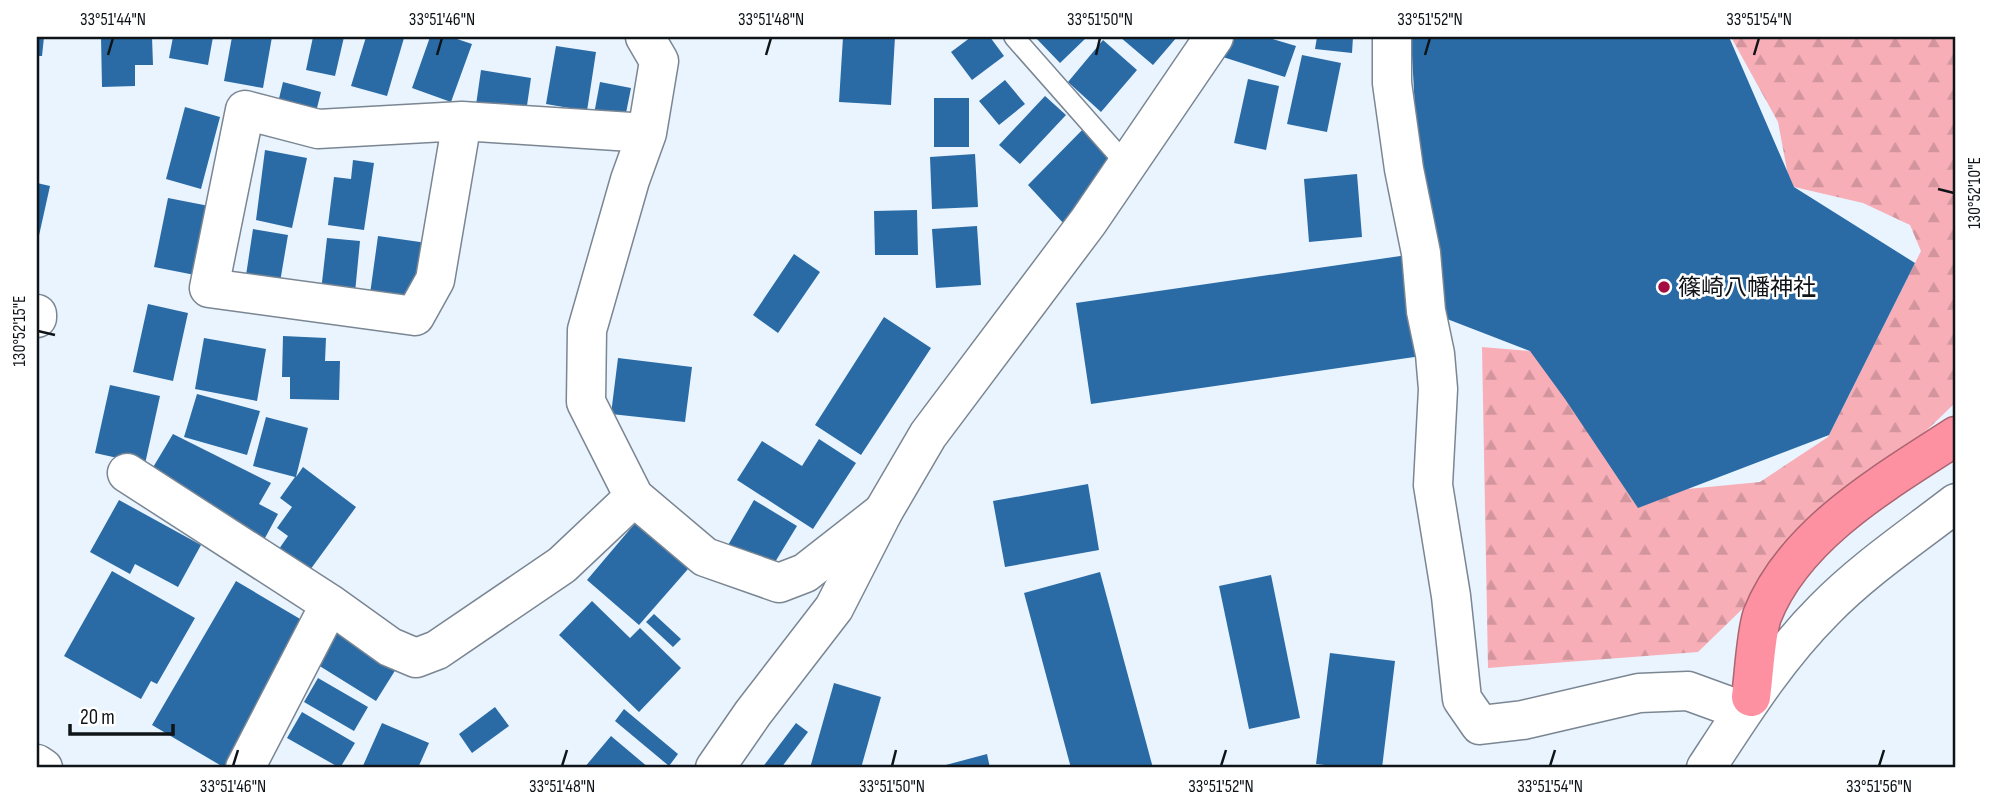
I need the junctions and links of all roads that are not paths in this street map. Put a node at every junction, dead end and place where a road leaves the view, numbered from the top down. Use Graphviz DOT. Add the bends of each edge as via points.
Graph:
graph roads {
  1 [pos="645,37"];
  2 [pos="1014,37"];
  3 [pos="1214,37"];
  4 [pos="1392,37"];
  5 [pos="462,121"];
  6 [pos="647,133"];
  7 [pos="1127,166"];
  8 [pos="1956,436"];
  9 [pos="127,473"];
  10 [pos="634,497"];
  11 [pos="1956,503"];
  12 [pos="883,512"];
  13 [pos="330,604"];
  14 [pos="1747,704"];
  15 [pos="37,764"];
  16 [pos="43,768"];
  17 [pos="245,768"];
  18 [pos="715,768"];
  19 [pos="1706,768"];
  1 -- 6 [label="street" via="659,61"];
  2 -- 7 [label="lane"];
  3 -- 7 [label="street"];
  4 -- 14 [label="street" via="1392,83 1435,354 1438,389 1433,485 1462,699 1480,726 1639,693 1688,691"];
  5 -- 5 [label="street" via="435,281 415,316 209,288 244,110 318,129"];
  5 -- 6 [label="street"];
  6 -- 10 [label="street" via="587,330 586,402"];
  7 -- 12 [label="street" via="928,435"];
  8 -- 14 [label="highway" via="1861,498 1791,564 1762,618"];
  9 -- 13 [label="street"];
  10 -- 12 [label="street" via="705,557 779,583 805,573"];
  10 -- 13 [label="street" via="562,565 437,650 416,657 390,647"];
  11 -- 14 [label="street" via="1824,610"];
  12 -- 18 [label="street" via="834,608"];
  13 -- 17 [label="street"];
  14 -- 19 [label="street"];
  15 -- 16 [label="street"];
}
